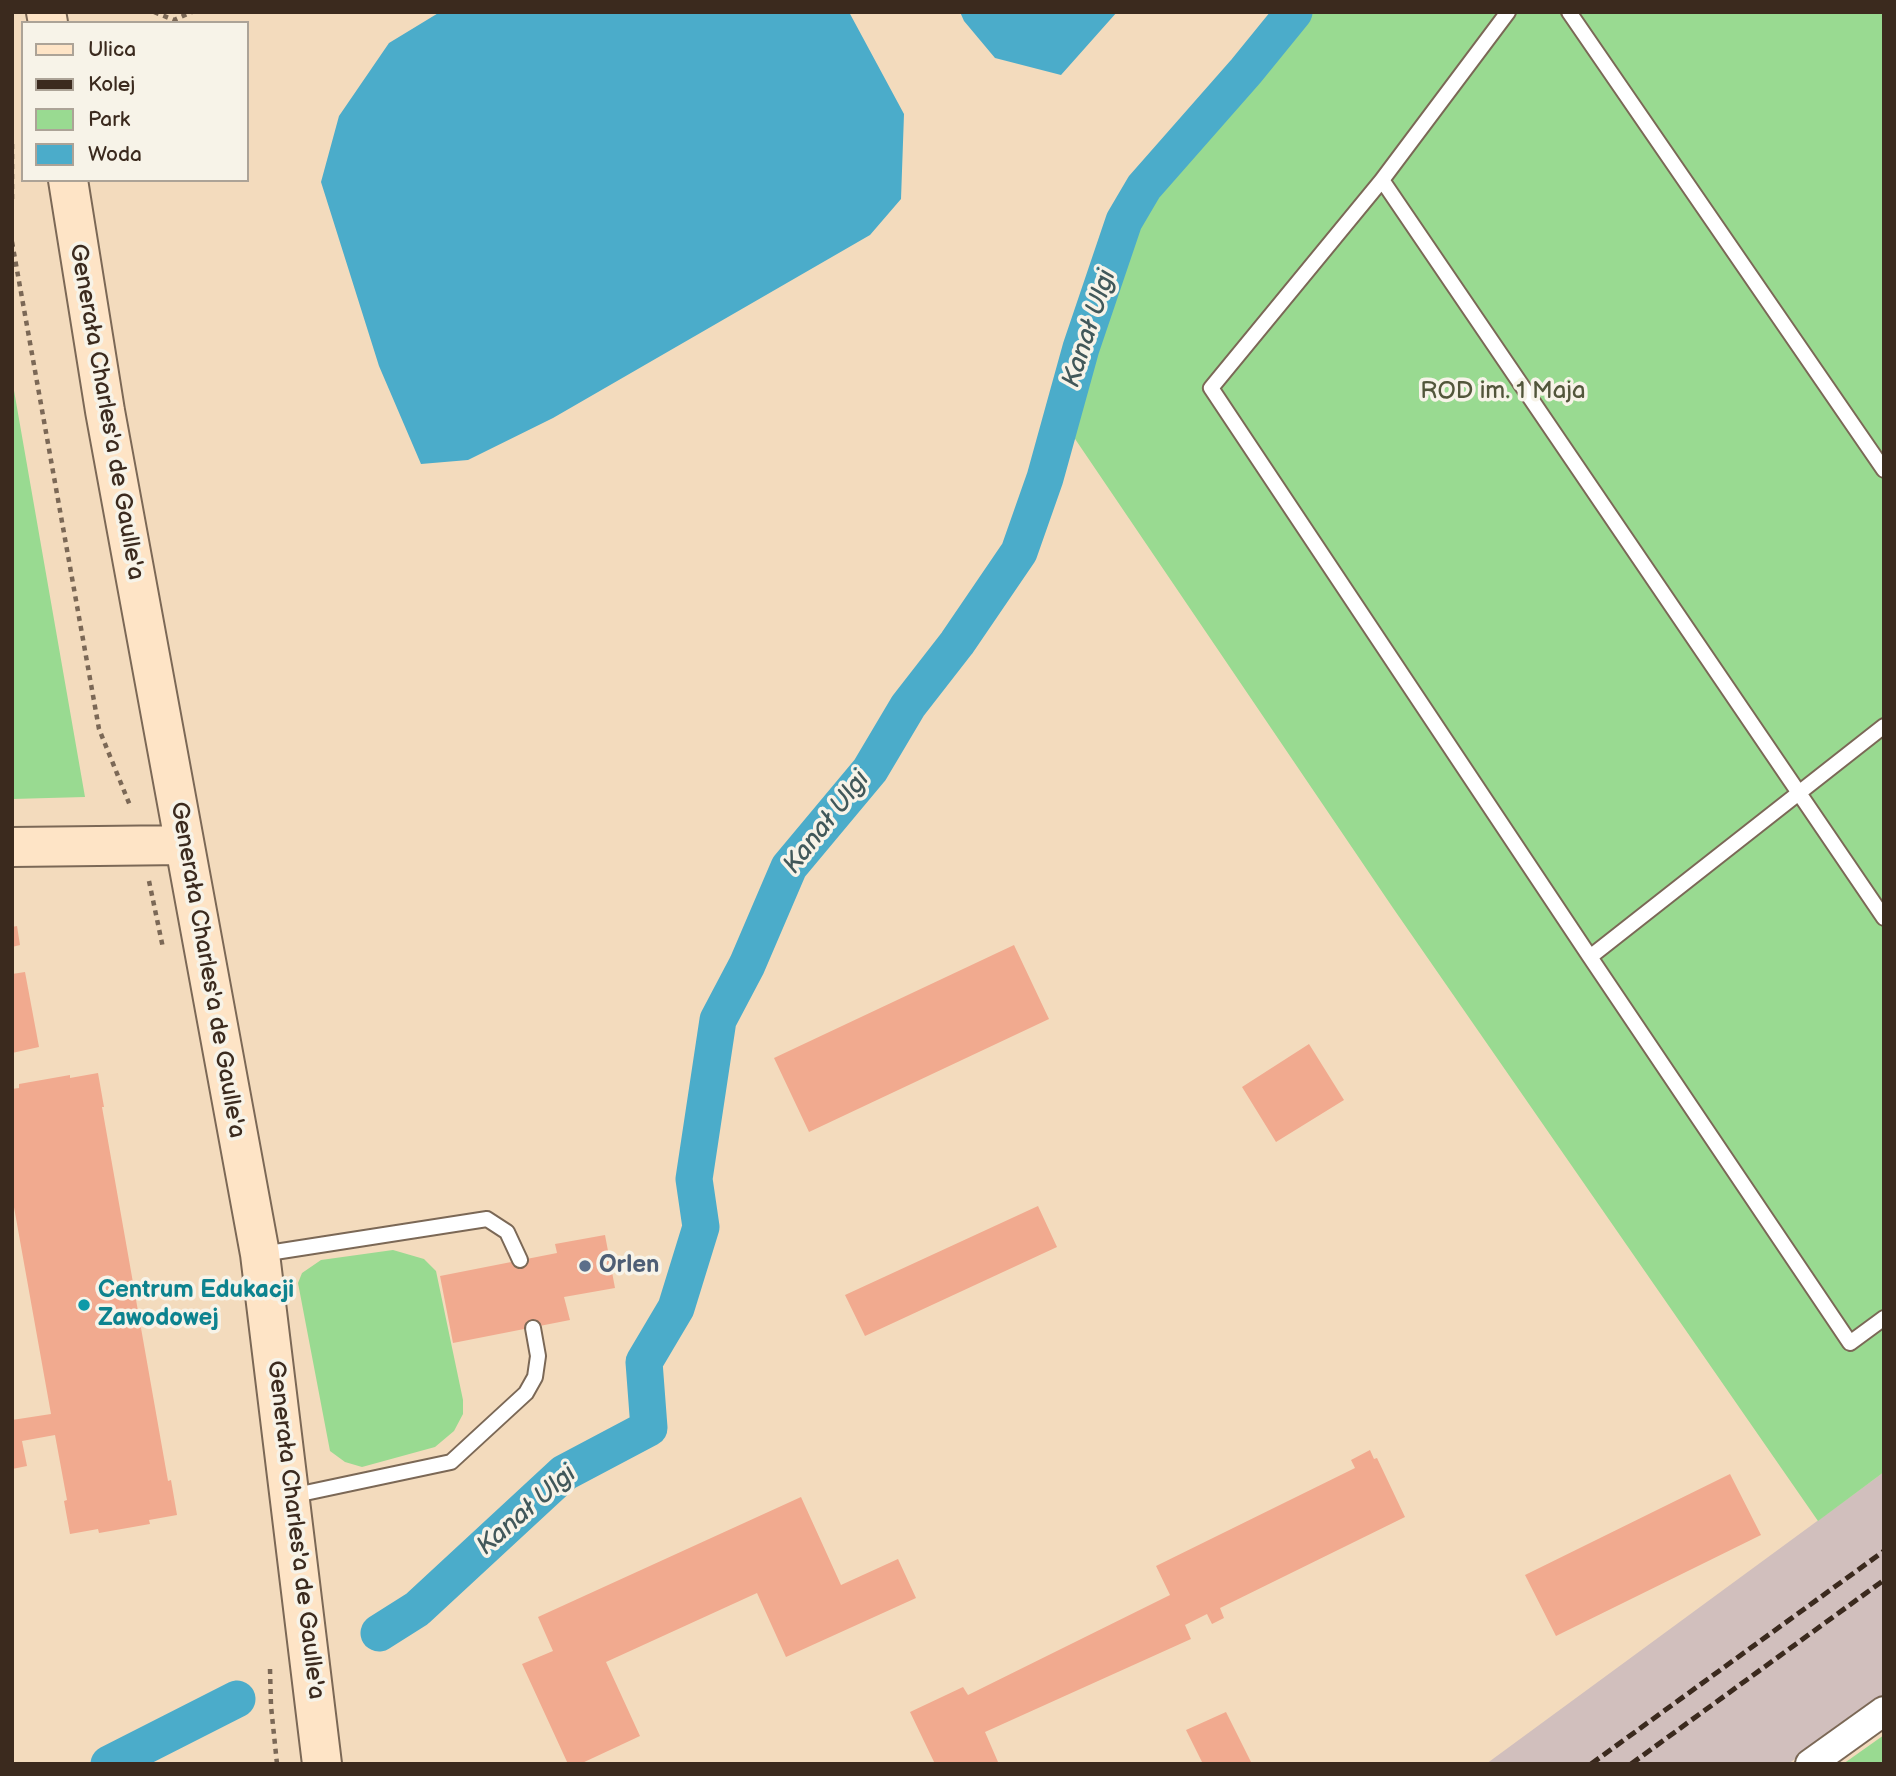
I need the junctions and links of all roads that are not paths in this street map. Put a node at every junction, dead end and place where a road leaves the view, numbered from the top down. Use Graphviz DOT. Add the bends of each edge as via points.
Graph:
graph roads {
  1 [pos="1508,12"];
  2 [pos="1569,12"];
  3 [pos="1382,180"];
  4 [pos="68,182"];
  5 [pos="1884,470"];
  6 [pos="1884,726"];
  7 [pos="1800,792"];
  8 [pos="184,845"];
  9 [pos="12,847"];
  10 [pos="1884,918"];
  11 [pos="1590,957"];
  12 [pos="260,1254"];
  13 [pos="520,1260"];
  14 [pos="1884,1318"];
  15 [pos="533,1328"];
  16 [pos="290,1496"];
  17 [pos="1884,1711"];
  18 [pos="322,1764"];
  19 [pos="1810,1764"];
  1 -- 3 [label="lane"];
  2 -- 5 [label="lane"];
  3 -- 7 [label="lane"];
  3 -- 11 [label="lane" via="1211,388"];
  4 -- 8 [label="main road, Generała Charles'a de Gaulle'a"];
  6 -- 7 [label="lane"];
  7 -- 10 [label="lane"];
  7 -- 11 [label="lane"];
  8 -- 9 [label="main road"];
  8 -- 12 [label="main road, Generała Charles'a de Gaulle'a"];
  11 -- 14 [label="lane" via="1850,1343"];
  12 -- 13 [label="lane" via="487,1219 507,1232"];
  12 -- 16 [label="main road, Generała Charles'a de Gaulle'a"];
  15 -- 16 [label="lane" via="538,1356 535,1377 526,1393 451,1461"];
  16 -- 18 [label="main road, Generała Charles'a de Gaulle'a"];
  17 -- 19 [label="street"];
}
